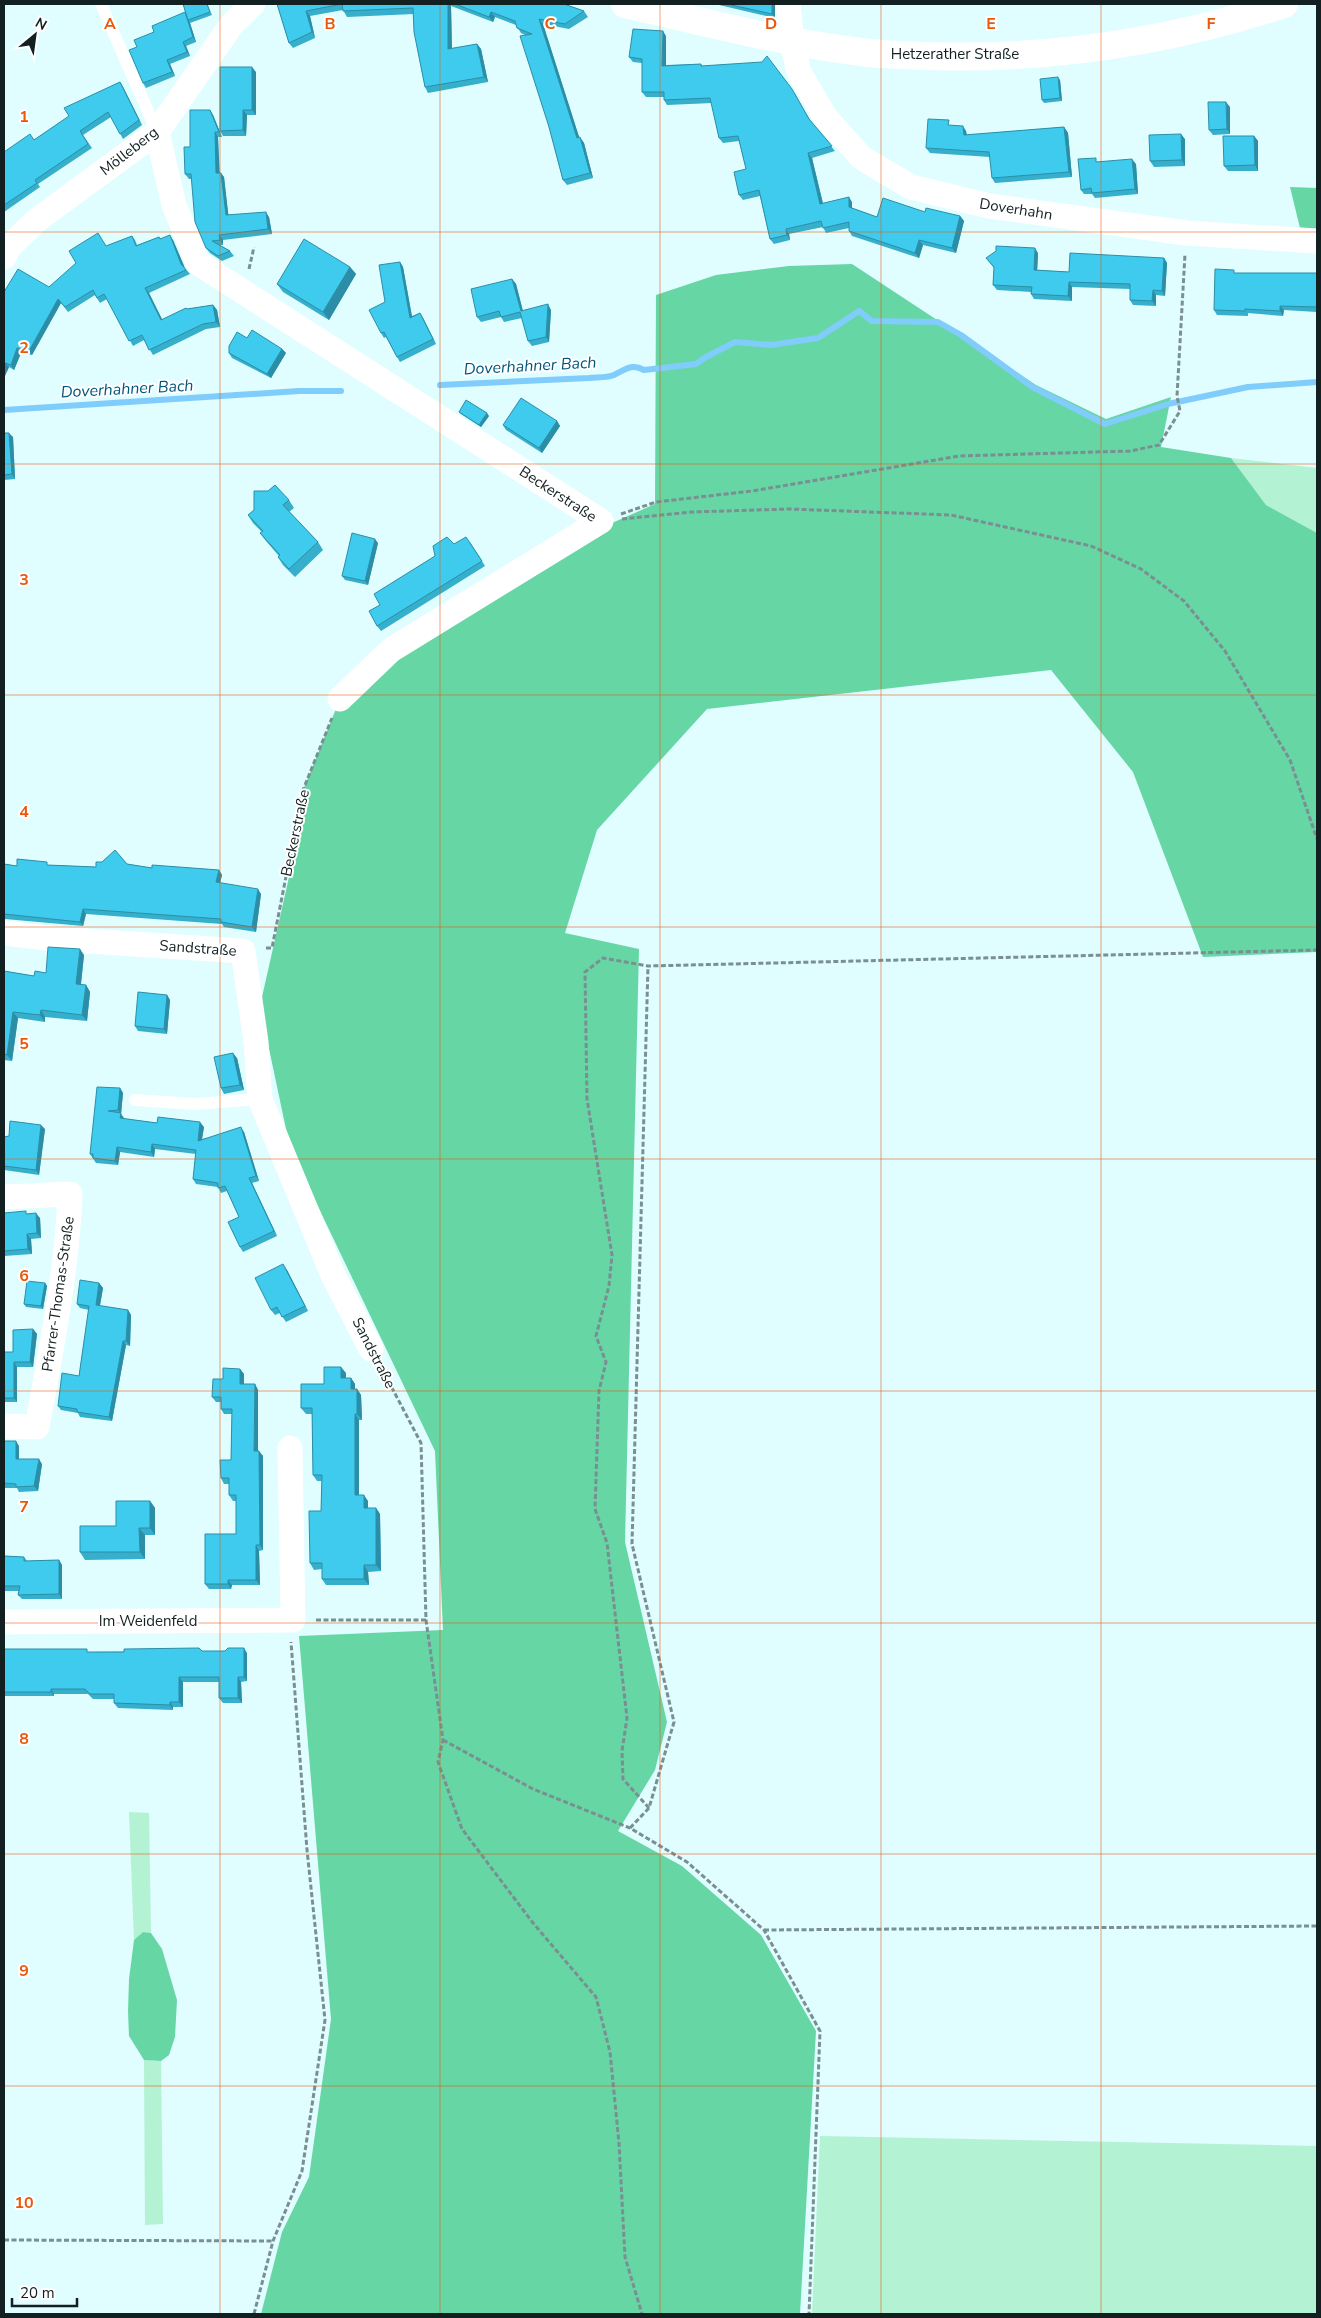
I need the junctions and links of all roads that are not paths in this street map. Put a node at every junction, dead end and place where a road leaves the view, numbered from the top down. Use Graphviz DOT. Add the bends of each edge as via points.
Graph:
graph roads {
  1 [pos="101,4"];
  2 [pos="253,4"];
  3 [pos="625,4"];
  4 [pos="788,4"];
  5 [pos="1284,4"];
  6 [pos="792,41"];
  7 [pos="157,132"];
  8 [pos="1317,241"];
  9 [pos="4,257"];
  10 [pos="340,698"];
  11 [pos="4,933"];
  12 [pos="260,1099"];
  13 [pos="134,1100"];
  14 [pos="4,1197"];
  15 [pos="372,1348"];
  16 [pos="4,1426"];
  17 [pos="290,1448"];
  18 [pos="4,1622"];
  1 -- 7 [label="lane"];
  2 -- 7 [label="street, Mölleberg" via="232,24"];
  3 -- 6 [label="street, Hetzerather Straße"];
  4 -- 6 [label="street, Doverhahn"];
  5 -- 6 [label="street, Hetzerather Straße" via="1230,22 1136,42 1051,54 962,57 871,54"];
  6 -- 8 [label="street, Doverhahn" via="799,72 825,116 862,158 911,187 989,206 1186,233"];
  7 -- 9 [label="street, Mölleberg" via="37,220 9,247"];
  7 -- 10 [label="street, Beckerstraße" via="174,205 198,263 602,521 391,650"];
  11 -- 12 [label="street, Sandstraße" via="243,951 256,1042"];
  12 -- 13 [label="lane" via="196,1104"];
  12 -- 15 [label="street, Sandstraße" via="334,1275"];
  14 -- 16 [label="street, Pfarrer-Thomas-Straße" via="70,1194 37,1427"];
  17 -- 18 [label="street, Im Weidenfeld" via="291,1620"];
}
